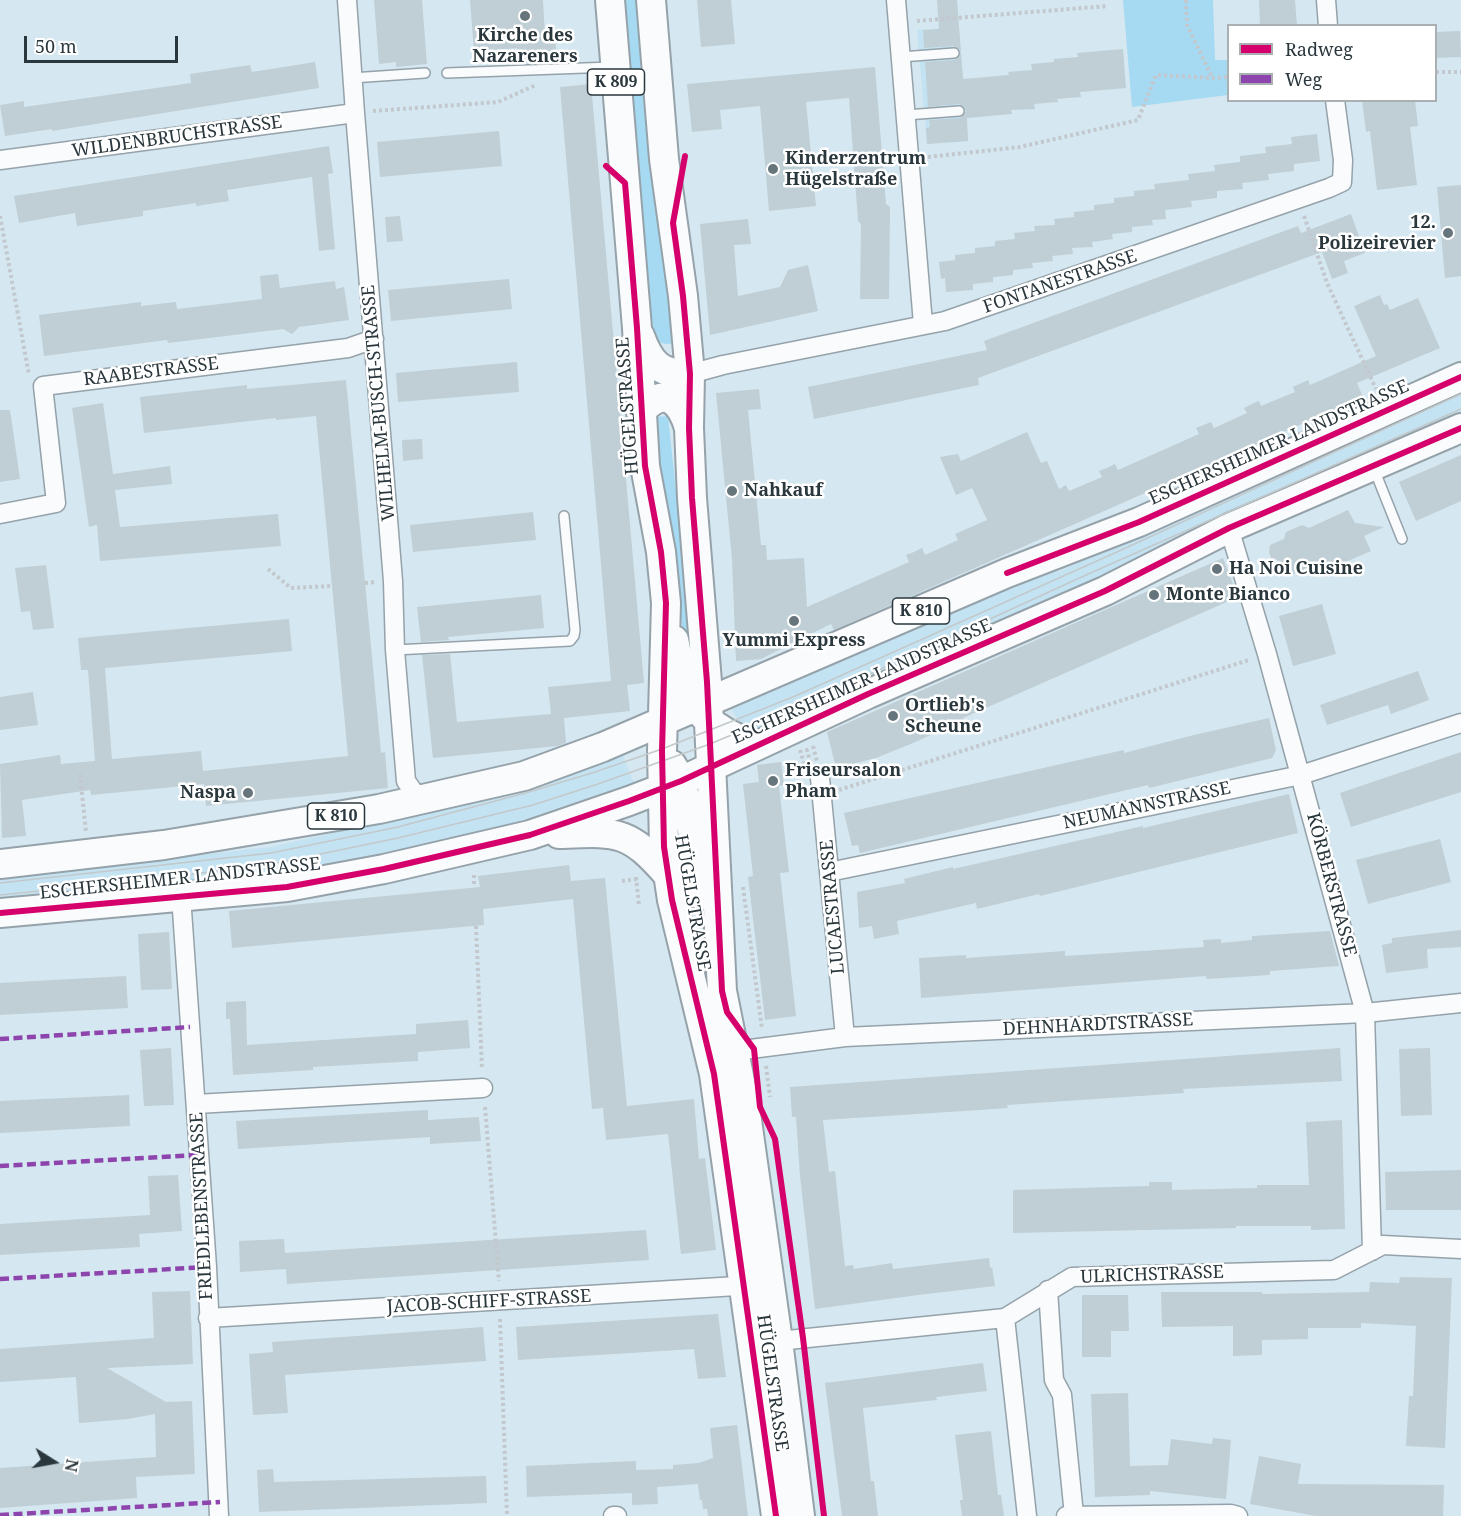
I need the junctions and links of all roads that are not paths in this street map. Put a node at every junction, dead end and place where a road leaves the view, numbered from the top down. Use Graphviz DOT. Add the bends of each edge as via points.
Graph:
graph roads {
  1 [pos="347,0"];
  2 [pos="610,0"];
  3 [pos="651,0"];
  4 [pos="896,0"];
  5 [pos="1326,0"];
  6 [pos="1328,24"];
  7 [pos="954,53"];
  8 [pos="901,57"];
  9 [pos="614,66"];
  10 [pos="425,73"];
  11 [pos="447,73"];
  12 [pos="352,78"];
  13 [pos="1335,102"];
  14 [pos="959,111"];
  15 [pos="354,113"];
  16 [pos="906,115"];
  17 [pos="0,160"];
  18 [pos="923,324"];
  19 [pos="637,328"];
  20 [pos="374,339"];
  21 [pos="690,374"];
  22 [pos="1461,377"];
  23 [pos="641,412"];
  24 [pos="689,428"];
  25 [pos="1461,428"];
  26 [pos="1374,467"];
  27 [pos="0,514"];
  28 [pos="564,516"];
  29 [pos="1229,528"];
  30 [pos="1402,539"];
  31 [pos="666,603"];
  32 [pos="395,650"];
  33 [pos="704,710"];
  34 [pos="662,722"];
  35 [pos="1461,723"];
  36 [pos="629,736"];
  37 [pos="758,745"];
  38 [pos="662,752"];
  39 [pos="710,768"];
  40 [pos="1301,775"];
  41 [pos="671,785"];
  42 [pos="821,787"];
  43 [pos="424,799"];
  44 [pos="530,835"];
  45 [pos="0,864"];
  46 [pos="829,872"];
  47 [pos="668,876"];
  48 [pos="181,896"];
  49 [pos="0,913"];
  50 [pos="722,991"];
  51 [pos="1461,1003"];
  52 [pos="1365,1013"];
  53 [pos="845,1037"];
  54 [pos="735,1051"];
  55 [pos="483,1088"];
  56 [pos="196,1104"];
  57 [pos="1461,1249"];
  58 [pos="1372,1251"];
  59 [pos="757,1285"];
  60 [pos="1048,1290"];
  61 [pos="208,1318"];
  62 [pos="1005,1318"];
  63 [pos="778,1341"];
  64 [pos="219,1516"];
  65 [pos="776,1516"];
  66 [pos="800,1516"];
  67 [pos="1027,1516"];
  68 [pos="1070,1516"];
  69 [pos="1238,1516"];
  1 -- 12 [label="street, WILHELM-BUSCH-STRASSE"];
  2 -- 9 [label="main road, HÜGELSTRASSE / K 809"];
  3 -- 21 [label="main road, HÜGELSTRASSE / K 809" via="664,159"];
  4 -- 8 [label="street"];
  5 -- 6 [label="street"];
  7 -- 8 [label="lane"];
  8 -- 16 [label="street"];
  9 -- 11 [label="lane"];
  9 -- 19 [label="main road, HÜGELSTRASSE / K 809"];
  10 -- 12 [label="lane"];
  12 -- 15 [label="street, WILHELM-BUSCH-STRASSE"];
  13 -- 18 [label="street, FONTANESTRASSE" via="1342,182 945,321"];
  14 -- 16 [label="lane"];
  15 -- 17 [label="street, WILDENBRUCHSTRASSE"];
  15 -- 20 [label="street, WILHELM-BUSCH-STRASSE"];
  16 -- 18 [label="street"];
  18 -- 21 [label="street, FONTANESTRASSE"];
  19 -- 21 [label="main road" via="654,363 678,374"];
  19 -- 23 [label="main road, HÜGELSTRASSE / K 809"];
  20 -- 27 [label="street, RAABESTRASSE" via="348,348 43,386 56,503"];
  20 -- 32 [label="street, WILHELM-BUSCH-STRASSE"];
  21 -- 24 [label="main road, HÜGELSTRASSE / K 809"];
  22 -- 33 [label="main road, ESCHERSHEIMER LANDSTRASSE / K 810" via="1139,522 1007,573"];
  23 -- 24 [label="main road" via="660,398 673,399 681,407"];
  23 -- 31 [label="main road, HÜGELSTRASSE / K 809" via="645,466"];
  24 -- 33 [label="main road, HÜGELSTRASSE / K 809"];
  25 -- 26 [label="main road, ESCHERSHEIMER LANDSTRASSE"];
  26 -- 29 [label="main road, ESCHERSHEIMER LANDSTRASSE"];
  26 -- 30 [label="lane"];
  28 -- 32 [label="lane" via="575,630 570,640"];
  29 -- 37 [label="main road, ESCHERSHEIMER LANDSTRASSE" via="1105,591"];
  29 -- 40 [label="street, KÖRBERSTRASSE"];
  31 -- 33 [label="main road" via="685,688"];
  31 -- 34 [label="main road, HÜGELSTRASSE / K 809"];
  32 -- 43 [label="street, WILHELM-BUSCH-STRASSE" via="406,781"];
  33 -- 34 [label="main road, ESCHERSHEIMER LANDSTRASSE / K 810"];
  33 -- 37 [label="main road" via="731,735"];
  33 -- 39 [label="main road, HÜGELSTRASSE / K 809"];
  34 -- 36 [label="main road, ESCHERSHEIMER LANDSTRASSE / K 810"];
  34 -- 38 [label="main road, HÜGELSTRASSE / K 809"];
  35 -- 40 [label="street, NEUMANNSTRASSE"];
  36 -- 38 [label="main road" via="643,739"];
  36 -- 43 [label="main road, ESCHERSHEIMER LANDSTRASSE / K 810" via="524,776"];
  37 -- 39 [label="main road, ESCHERSHEIMER LANDSTRASSE"];
  38 -- 41 [label="main road, HÜGELSTRASSE / K 809"];
  39 -- 41 [label="main road, ESCHERSHEIMER LANDSTRASSE"];
  39 -- 50 [label="main road, HÜGELSTRASSE"];
  40 -- 46 [label="street, NEUMANNSTRASSE"];
  40 -- 52 [label="street, KÖRBERSTRASSE"];
  41 -- 44 [label="main road, ESCHERSHEIMER LANDSTRASSE"];
  41 -- 47 [label="main road, HÜGELSTRASSE" via="663,827"];
  41 -- 50 [label="main road"];
  42 -- 46 [label="street, LUCAESTRASSE"];
  43 -- 45 [label="main road, ESCHERSHEIMER LANDSTRASSE / K 810" via="164,845"];
  44 -- 47 [label="main road" via="601,832 622,836 650,855"];
  44 -- 48 [label="main road, ESCHERSHEIMER LANDSTRASSE" via="287,887"];
  46 -- 53 [label="street, LUCAESTRASSE"];
  47 -- 59 [label="main road, HÜGELSTRASSE"];
  48 -- 49 [label="main road, ESCHERSHEIMER LANDSTRASSE"];
  48 -- 56 [label="street, FRIEDLEBENSTRASSE"];
  50 -- 54 [label="main road, HÜGELSTRASSE"];
  51 -- 52 [label="street, DEHNHARDTSTRASSE"];
  52 -- 53 [label="street, DEHNHARDTSTRASSE"];
  52 -- 58 [label="street, KÖRBERSTRASSE"];
  53 -- 54 [label="street, DEHNHARDTSTRASSE"];
  54 -- 59 [label="main road, HÜGELSTRASSE" via="745,1106"];
  55 -- 56 [label="street"];
  56 -- 61 [label="street, FRIEDLEBENSTRASSE"];
  57 -- 58 [label="street, ULRICHSTRASSE" via="1383,1245"];
  58 -- 60 [label="street, ULRICHSTRASSE" via="1334,1270 1072,1277"];
  59 -- 61 [label="street, JACOB-SCHIFF-STRASSE"];
  59 -- 63 [label="main road, HÜGELSTRASSE"];
  59 -- 65 [label="main road, HÜGELSTRASSE"];
  60 -- 62 [label="street, ULRICHSTRASSE"];
  60 -- 68 [label="street" via="1054,1380 1062,1395"];
  61 -- 64 [label="street, FRIEDLEBENSTRASSE"];
  62 -- 63 [label="street, ULRICHSTRASSE"];
  62 -- 67 [label="street"];
  63 -- 66 [label="main road, HÜGELSTRASSE"];
  68 -- 69 [label="street"];
}
